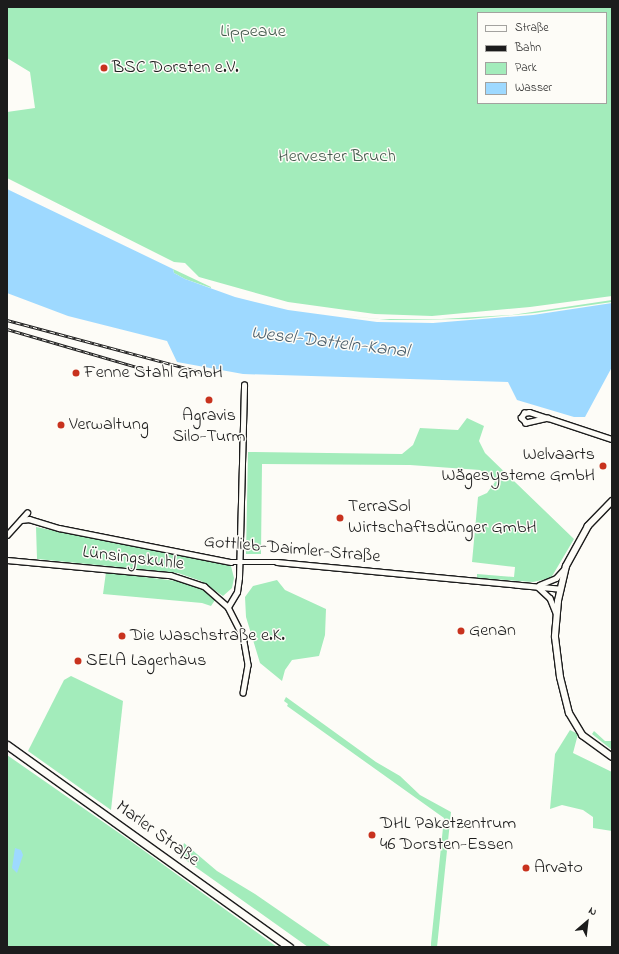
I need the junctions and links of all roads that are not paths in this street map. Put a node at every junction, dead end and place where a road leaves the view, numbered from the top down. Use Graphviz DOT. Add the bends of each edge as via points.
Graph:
graph roads {
  1 [pos="244,385"];
  2 [pos="548,418"];
  3 [pos="612,439"];
  4 [pos="612,501"];
  5 [pos="27,513"];
  6 [pos="21,520"];
  7 [pos="7,535"];
  8 [pos="7,560"];
  9 [pos="239,562"];
  10 [pos="566,566"];
  11 [pos="536,586"];
  12 [pos="560,589"];
  13 [pos="228,607"];
  14 [pos="556,613"];
  15 [pos="243,693"];
  16 [pos="7,745"];
  17 [pos="612,757"];
  18 [pos="289,947"];
  1 -- 9 [label="street"];
  2 -- 2 [label="street" via="527,412 521,418 526,424"];
  2 -- 3 [label="street"];
  4 -- 10 [label="street" via="588,526"];
  5 -- 6 [label="street"];
  6 -- 7 [label="street"];
  6 -- 9 [label="street, Gottlieb-Daimler-Straße" via="29,519 59,528"];
  8 -- 13 [label="street, Lünsingskuhle" via="101,567 180,577 206,588"];
  9 -- 11 [label="street, Gottlieb-Daimler-Straße" via="277,562"];
  9 -- 13 [label="street" via="237,592"];
  10 -- 11 [label="street, Gottlieb-Daimler-Straße" via="556,578"];
  10 -- 12 [label="street"];
  11 -- 12 [label="street, Gottlieb-Daimler-Straße"];
  11 -- 14 [label="street" via="550,598"];
  12 -- 14 [label="street"];
  13 -- 15 [label="street, Lünsingskuhle" via="239,626 247,650 248,673"];
  14 -- 17 [label="street" via="557,657 569,713 582,735"];
  16 -- 18 [label="main road, Marler Straße"];
}
